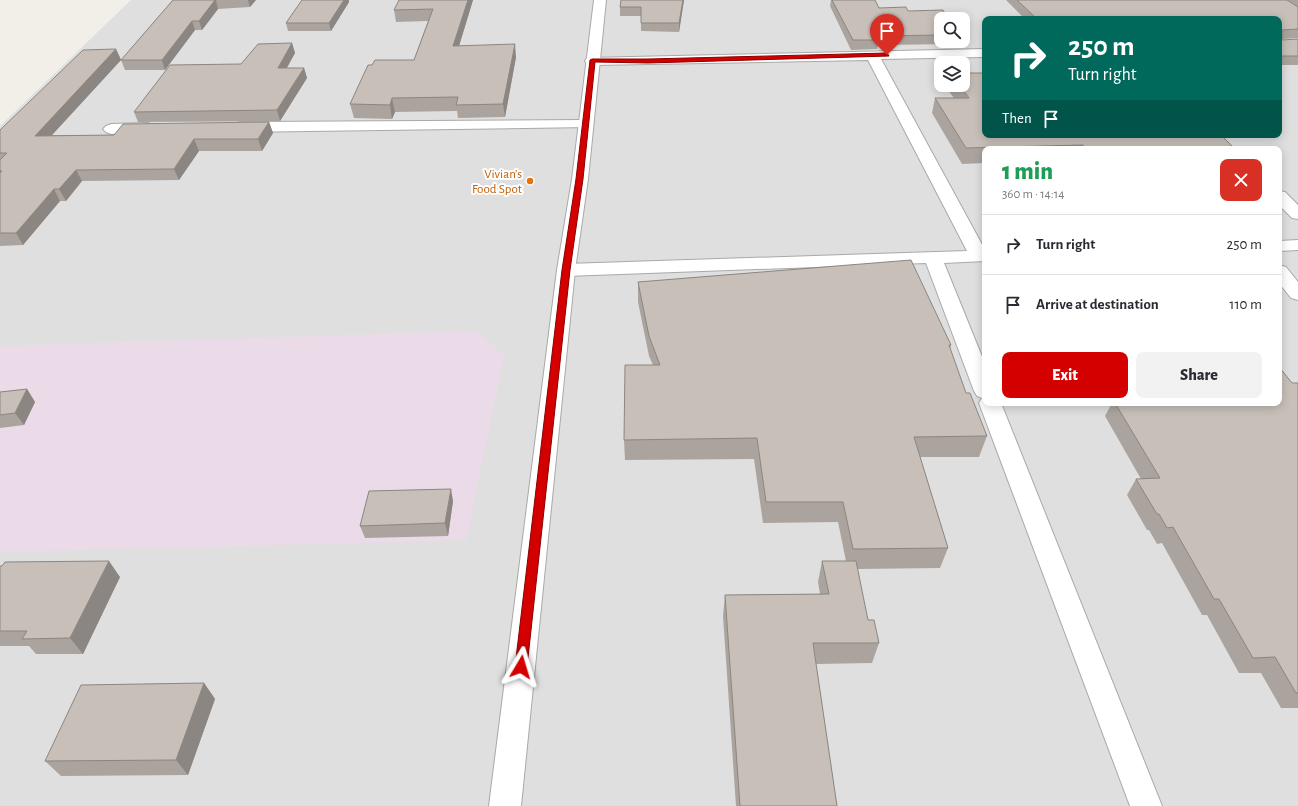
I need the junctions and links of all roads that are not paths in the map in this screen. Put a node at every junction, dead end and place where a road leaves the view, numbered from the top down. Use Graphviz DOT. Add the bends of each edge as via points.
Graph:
graph roads {
  1 [pos="600,0"];
  2 [pos="982,53"];
  3 [pos="872,55"];
  4 [pos="592,60"];
  5 [pos="585,124"];
  6 [pos="111,128"];
  7 [pos="159,128"];
  8 [pos="222,128"];
  9 [pos="1282,199"];
  10 [pos="1298,214"];
  11 [pos="1298,245"];
  12 [pos="1282,246"];
  13 [pos="982,256"];
  14 [pos="933,258"];
  15 [pos="566,270"];
  16 [pos="1282,275"];
  17 [pos="1298,294"];
  18 [pos="982,383"];
  19 [pos="991,406"];
  20 [pos="505,806"];
  21 [pos="1146,806"];
  1 -- 4 [label="street"];
  2 -- 3 [label="street"];
  3 -- 4 [label="street"];
  3 -- 13 [label="street"];
  4 -- 5 [label="street"];
  5 -- 8 [label="street"];
  5 -- 15 [label="street" via="580,179"];
  6 -- 7 [label="street"];
  9 -- 10 [label="street"];
  11 -- 12 [label="street"];
  13 -- 14 [label="street"];
  14 -- 15 [label="street"];
  14 -- 18 [label="street"];
  15 -- 20 [label="street"];
  16 -- 17 [label="street"];
  19 -- 21 [label="street"];
}
